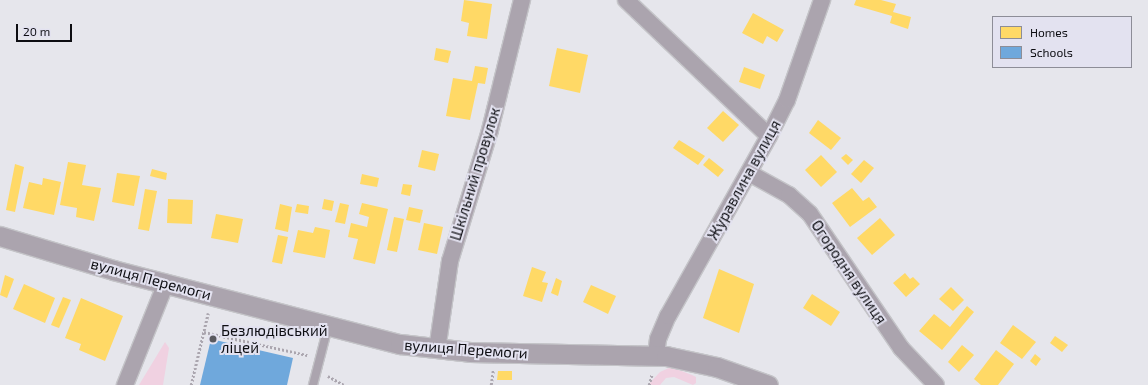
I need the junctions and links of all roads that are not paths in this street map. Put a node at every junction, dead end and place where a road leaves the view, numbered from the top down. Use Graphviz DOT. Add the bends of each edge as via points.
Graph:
graph roads {
  1 [pos="522,0"];
  2 [pos="626,0"];
  3 [pos="822,0"];
  4 [pos="769,136"];
  5 [pos="749,172"];
  6 [pos="0,236"];
  7 [pos="166,283"];
  8 [pos="328,327"];
  9 [pos="437,350"];
  10 [pos="656,355"];
  11 [pos="743,381"];
  12 [pos="125,385"];
  13 [pos="313,385"];
  14 [pos="768,385"];
  15 [pos="936,385"];
  1 -- 9 [label="street, Шкільний провулок" via="490,130 450,261"];
  2 -- 4 [label="street"];
  3 -- 4 [label="street, Журавлина вулиця" via="797,74"];
  4 -- 5 [label="street, Журавлина вулиця"];
  5 -- 10 [label="street, Журавлина вулиця" via="668,316 658,339"];
  5 -- 15 [label="street, Огородня вулиця" via="790,195 810,214 901,348"];
  6 -- 7 [label="street, вулиця Перемоги"];
  7 -- 8 [label="street, вулиця Перемоги"];
  7 -- 12 [label="street"];
  8 -- 9 [label="street, вулиця Перемоги"];
  8 -- 13 [label="lane"];
  9 -- 10 [label="street, вулиця Перемоги"];
  10 -- 11 [label="street, вулиця Перемоги" via="690,360"];
  11 -- 14 [label="street, вулиця Перемоги"];
}
